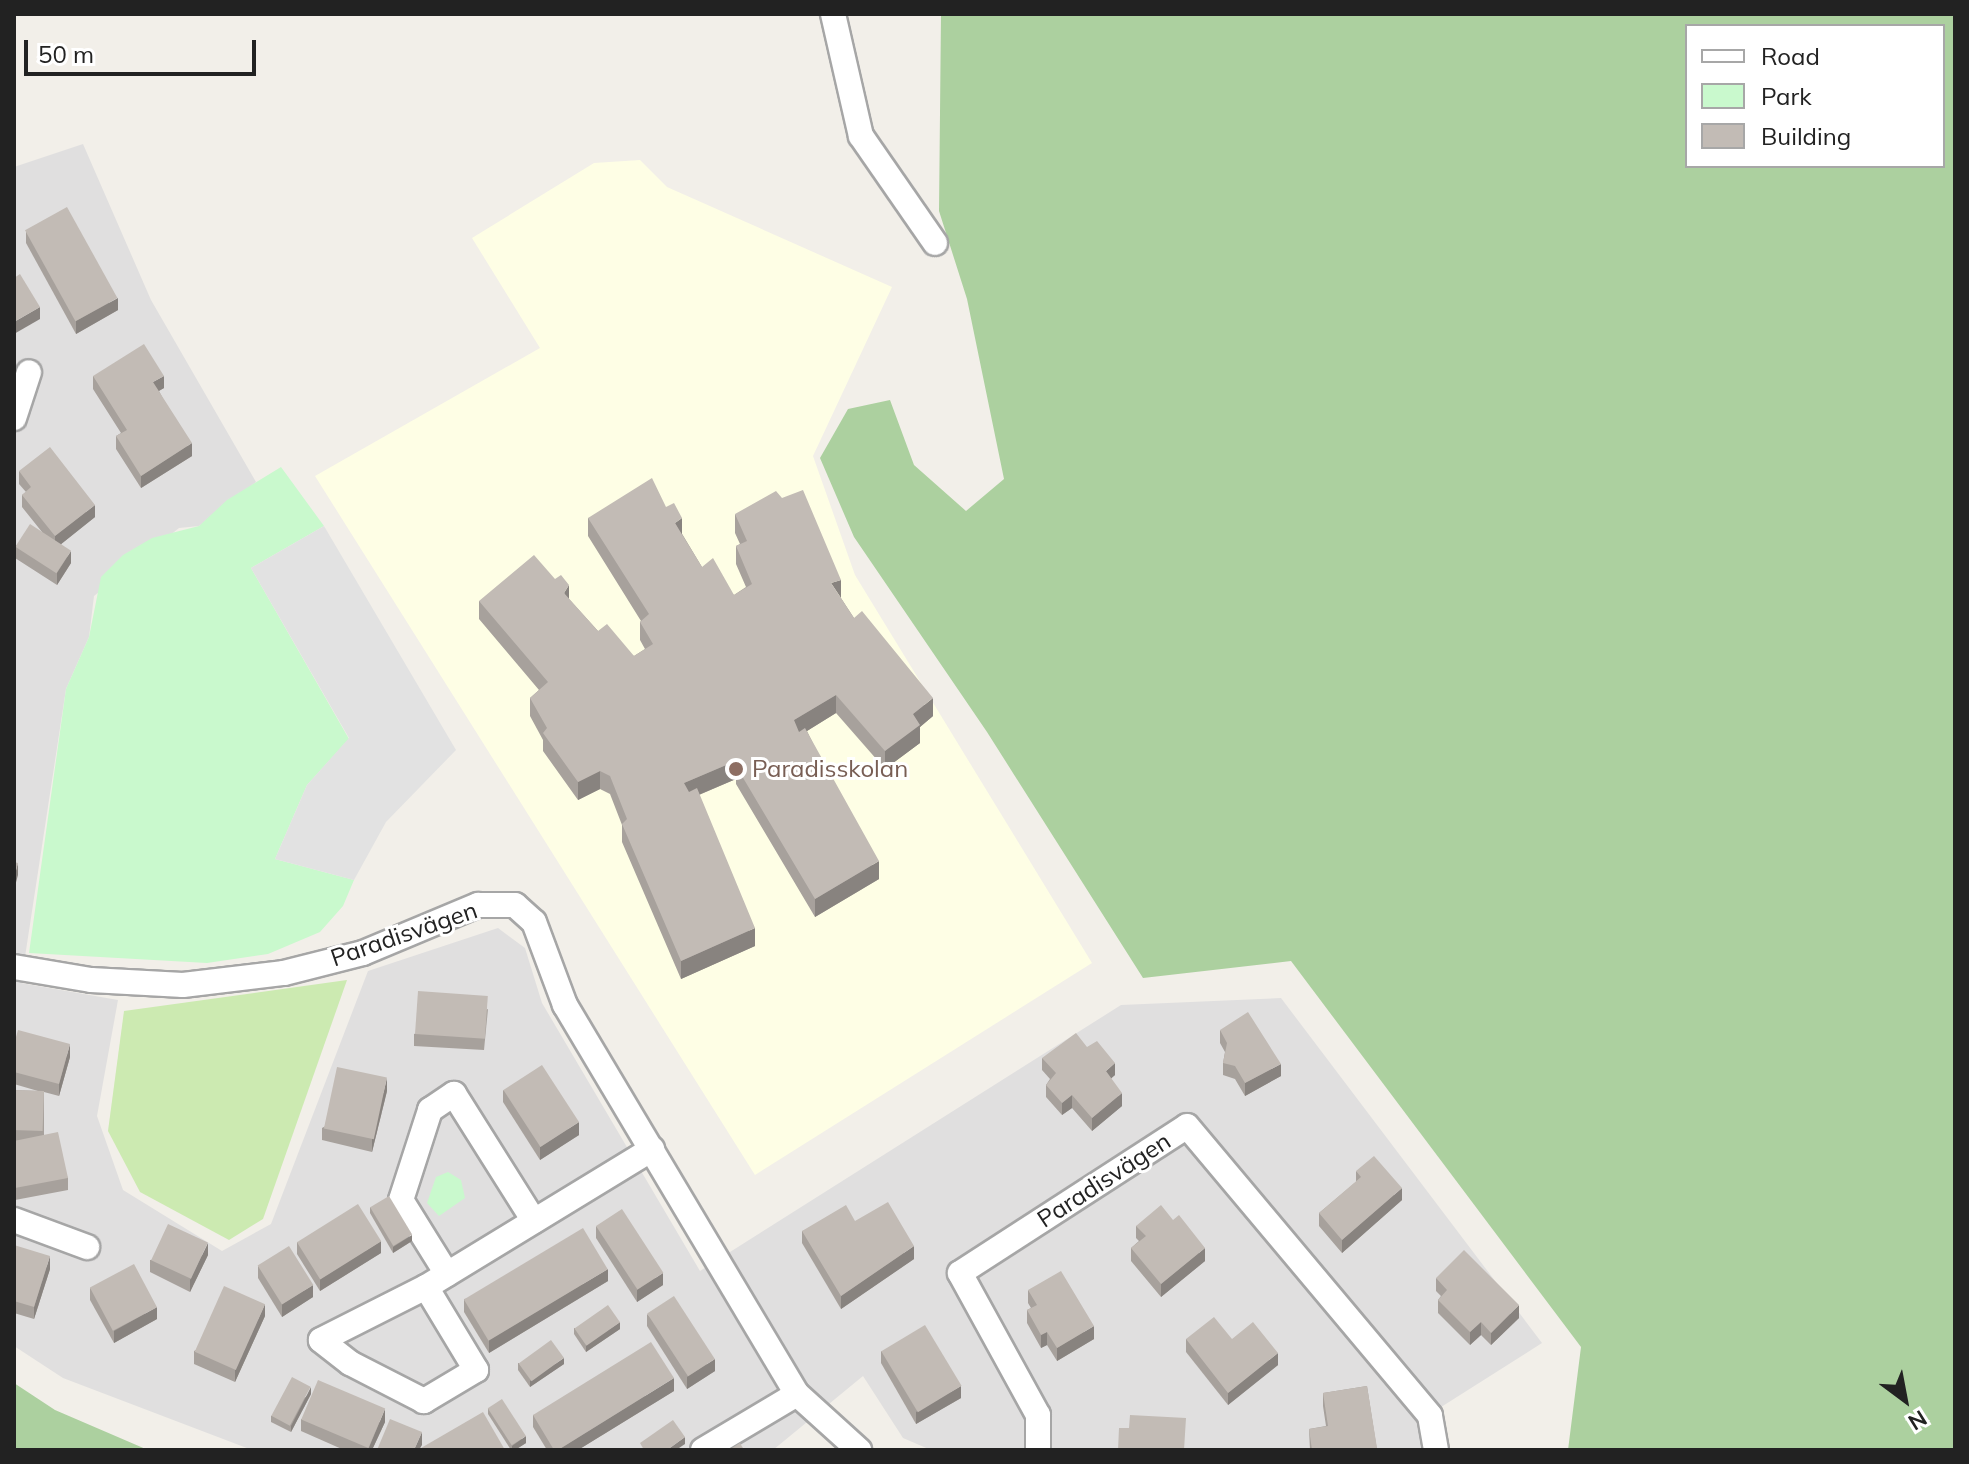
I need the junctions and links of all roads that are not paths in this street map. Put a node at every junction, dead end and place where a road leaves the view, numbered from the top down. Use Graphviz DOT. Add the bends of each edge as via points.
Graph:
graph roads {
  1 [pos="833,14"];
  2 [pos="935,243"];
  3 [pos="29,372"];
  4 [pos="14,418"];
  5 [pos="14,967"];
  6 [pos="652,1149"];
  7 [pos="14,1220"];
  8 [pos="534,1221"];
  9 [pos="87,1247"];
  10 [pos="447,1274"];
  11 [pos="426,1287"];
  12 [pos="797,1394"];
  13 [pos="703,1450"];
  14 [pos="859,1450"];
  15 [pos="1038,1450"];
  16 [pos="1436,1450"];
  1 -- 2 [label="street" via="861,136"];
  3 -- 4 [label="street"];
  5 -- 6 [label="street, Paradisvägen" via="91,980 183,985 284,973 363,953 478,905 515,905 534,922 565,1005"];
  6 -- 8 [label="street"];
  6 -- 12 [label="street, Paradisvägen"];
  7 -- 9 [label="street"];
  8 -- 10 [label="street"];
  8 -- 10 [label="street" via="454,1094 430,1110 401,1200"];
  10 -- 11 [label="street"];
  11 -- 11 [label="street" via="374,1313 321,1340 350,1363 424,1401 476,1370"];
  12 -- 13 [label="street"];
  12 -- 14 [label="street, Paradisvägen"];
  15 -- 16 [label="street, Paradisvägen" via="1038,1415 960,1273 1187,1126 1430,1416"];
}
